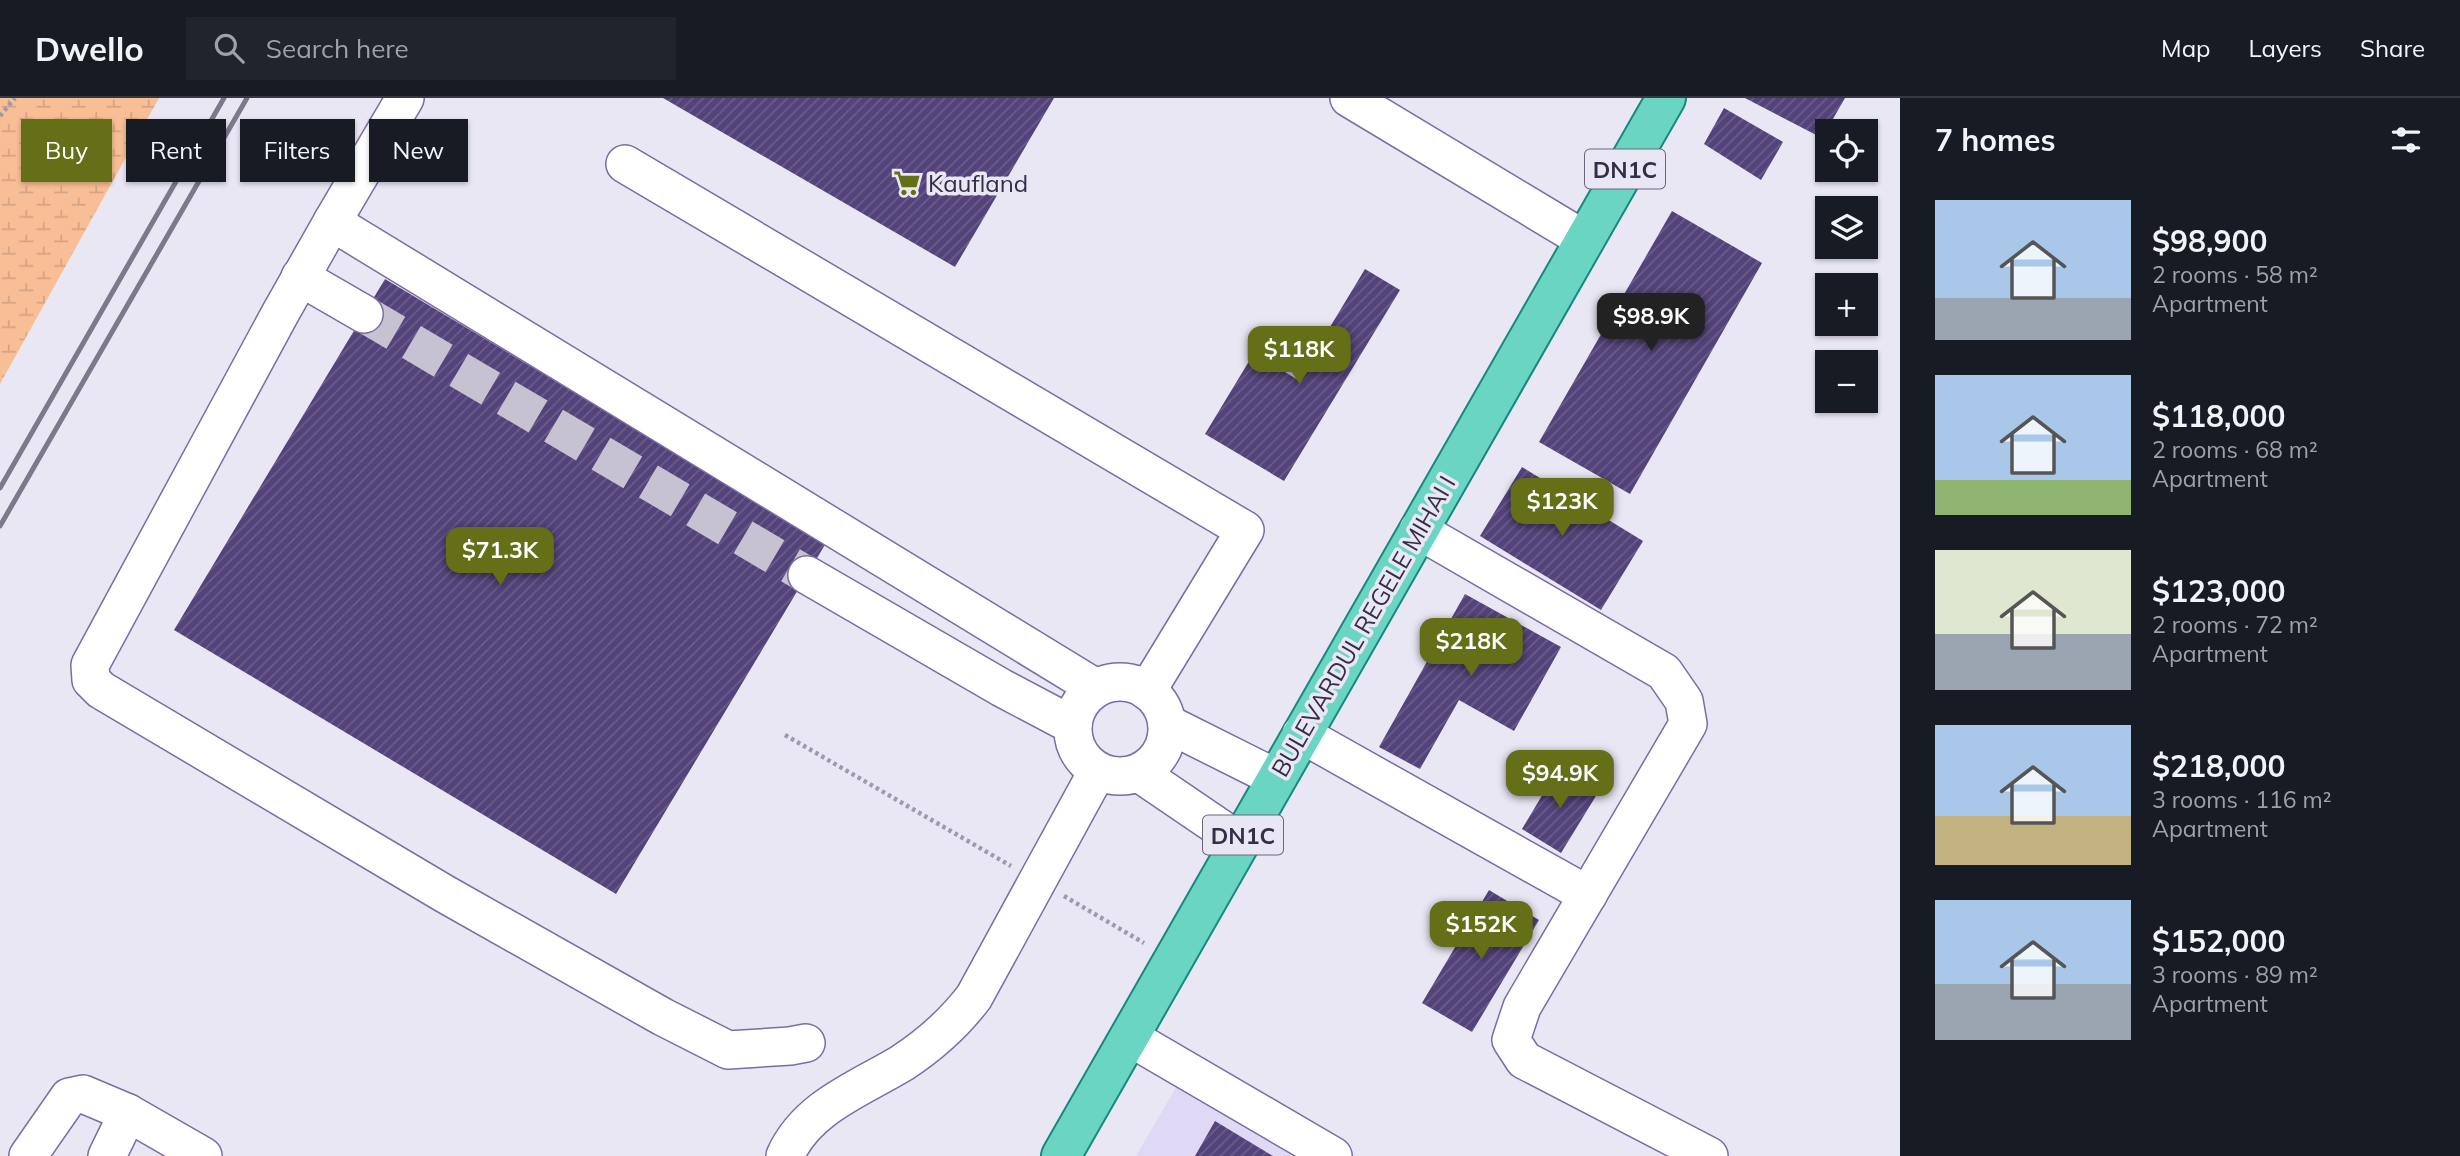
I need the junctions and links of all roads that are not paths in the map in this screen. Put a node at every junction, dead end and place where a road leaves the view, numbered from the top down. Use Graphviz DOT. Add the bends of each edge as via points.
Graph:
graph roads {
  1 [pos="405,98"];
  2 [pos="1349,98"];
  3 [pos="1666,98"];
  4 [pos="625,164"];
  5 [pos="332,222"];
  6 [pos="1585,240"];
  7 [pos="300,277"];
  8 [pos="363,314"];
  9 [pos="1418,530"];
  10 [pos="807,575"];
  11 [pos="1096,688"];
  12 [pos="1147,691"];
  13 [pos="1168,724"];
  14 [pos="1072,725"];
  15 [pos="1301,734"];
  16 [pos="1097,772"];
  17 [pos="1139,774"];
  18 [pos="1276,778"];
  19 [pos="1239,841"];
  20 [pos="1588,895"];
  21 [pos="1129,1037"];
  22 [pos="806,1043"];
  23 [pos="128,1113"];
  24 [pos="27,1156"];
  25 [pos="107,1156"];
  26 [pos="203,1156"];
  27 [pos="785,1156"];
  28 [pos="1061,1156"];
  29 [pos="1333,1156"];
  30 [pos="1709,1156"];
  1 -- 5 [label="lane"];
  2 -- 6 [label="lane"];
  3 -- 6 [label="main road, BULEVARDUL REGELE MIHAI I / DN1C"];
  4 -- 12 [label="lane" via="1245,530"];
  5 -- 7 [label="lane"];
  5 -- 11 [label="lane"];
  6 -- 9 [label="main road, BULEVARDUL REGELE MIHAI I / DN1C"];
  7 -- 8 [label="lane"];
  7 -- 22 [label="lane" via="90,665 91,680 445,894 728,1051"];
  9 -- 15 [label="main road, BULEVARDUL REGELE MIHAI I / DN1C"];
  9 -- 20 [label="lane" via="1664,672 1684,701 1688,724"];
  10 -- 14 [label="lane"];
  11 -- 12 [label="lane" via="1118,681"];
  11 -- 14 [label="lane" via="1079,704"];
  12 -- 13 [label="lane" via="1159,702"];
  13 -- 17 [label="lane" via="1166,744 1156,762"];
  13 -- 18 [label="lane"];
  14 -- 16 [label="lane" via="1077,753"];
  15 -- 18 [label="main road, BULEVARDUL REGELE MIHAI I / DN1C"];
  15 -- 20 [label="lane"];
  16 -- 17 [label="lane" via="1118,778"];
  16 -- 27 [label="lane" via="961,1015 905,1060 842,1094 804,1127"];
  17 -- 19 [label="lane"];
  18 -- 19 [label="main road, BULEVARDUL REGELE MIHAI I / DN1C"];
  19 -- 21 [label="main road, BULEVARDUL REGELE MIHAI I / DN1C"];
  20 -- 30 [label="lane" via="1522,1007 1511,1040 1524,1060"];
  21 -- 28 [label="main road, BULEVARDUL REGELE MIHAI I / DN1C"];
  21 -- 29 [label="lane"];
  23 -- 24 [label="lane" via="83,1094 69,1097"];
  23 -- 25 [label="lane"];
  23 -- 26 [label="lane"];
}
